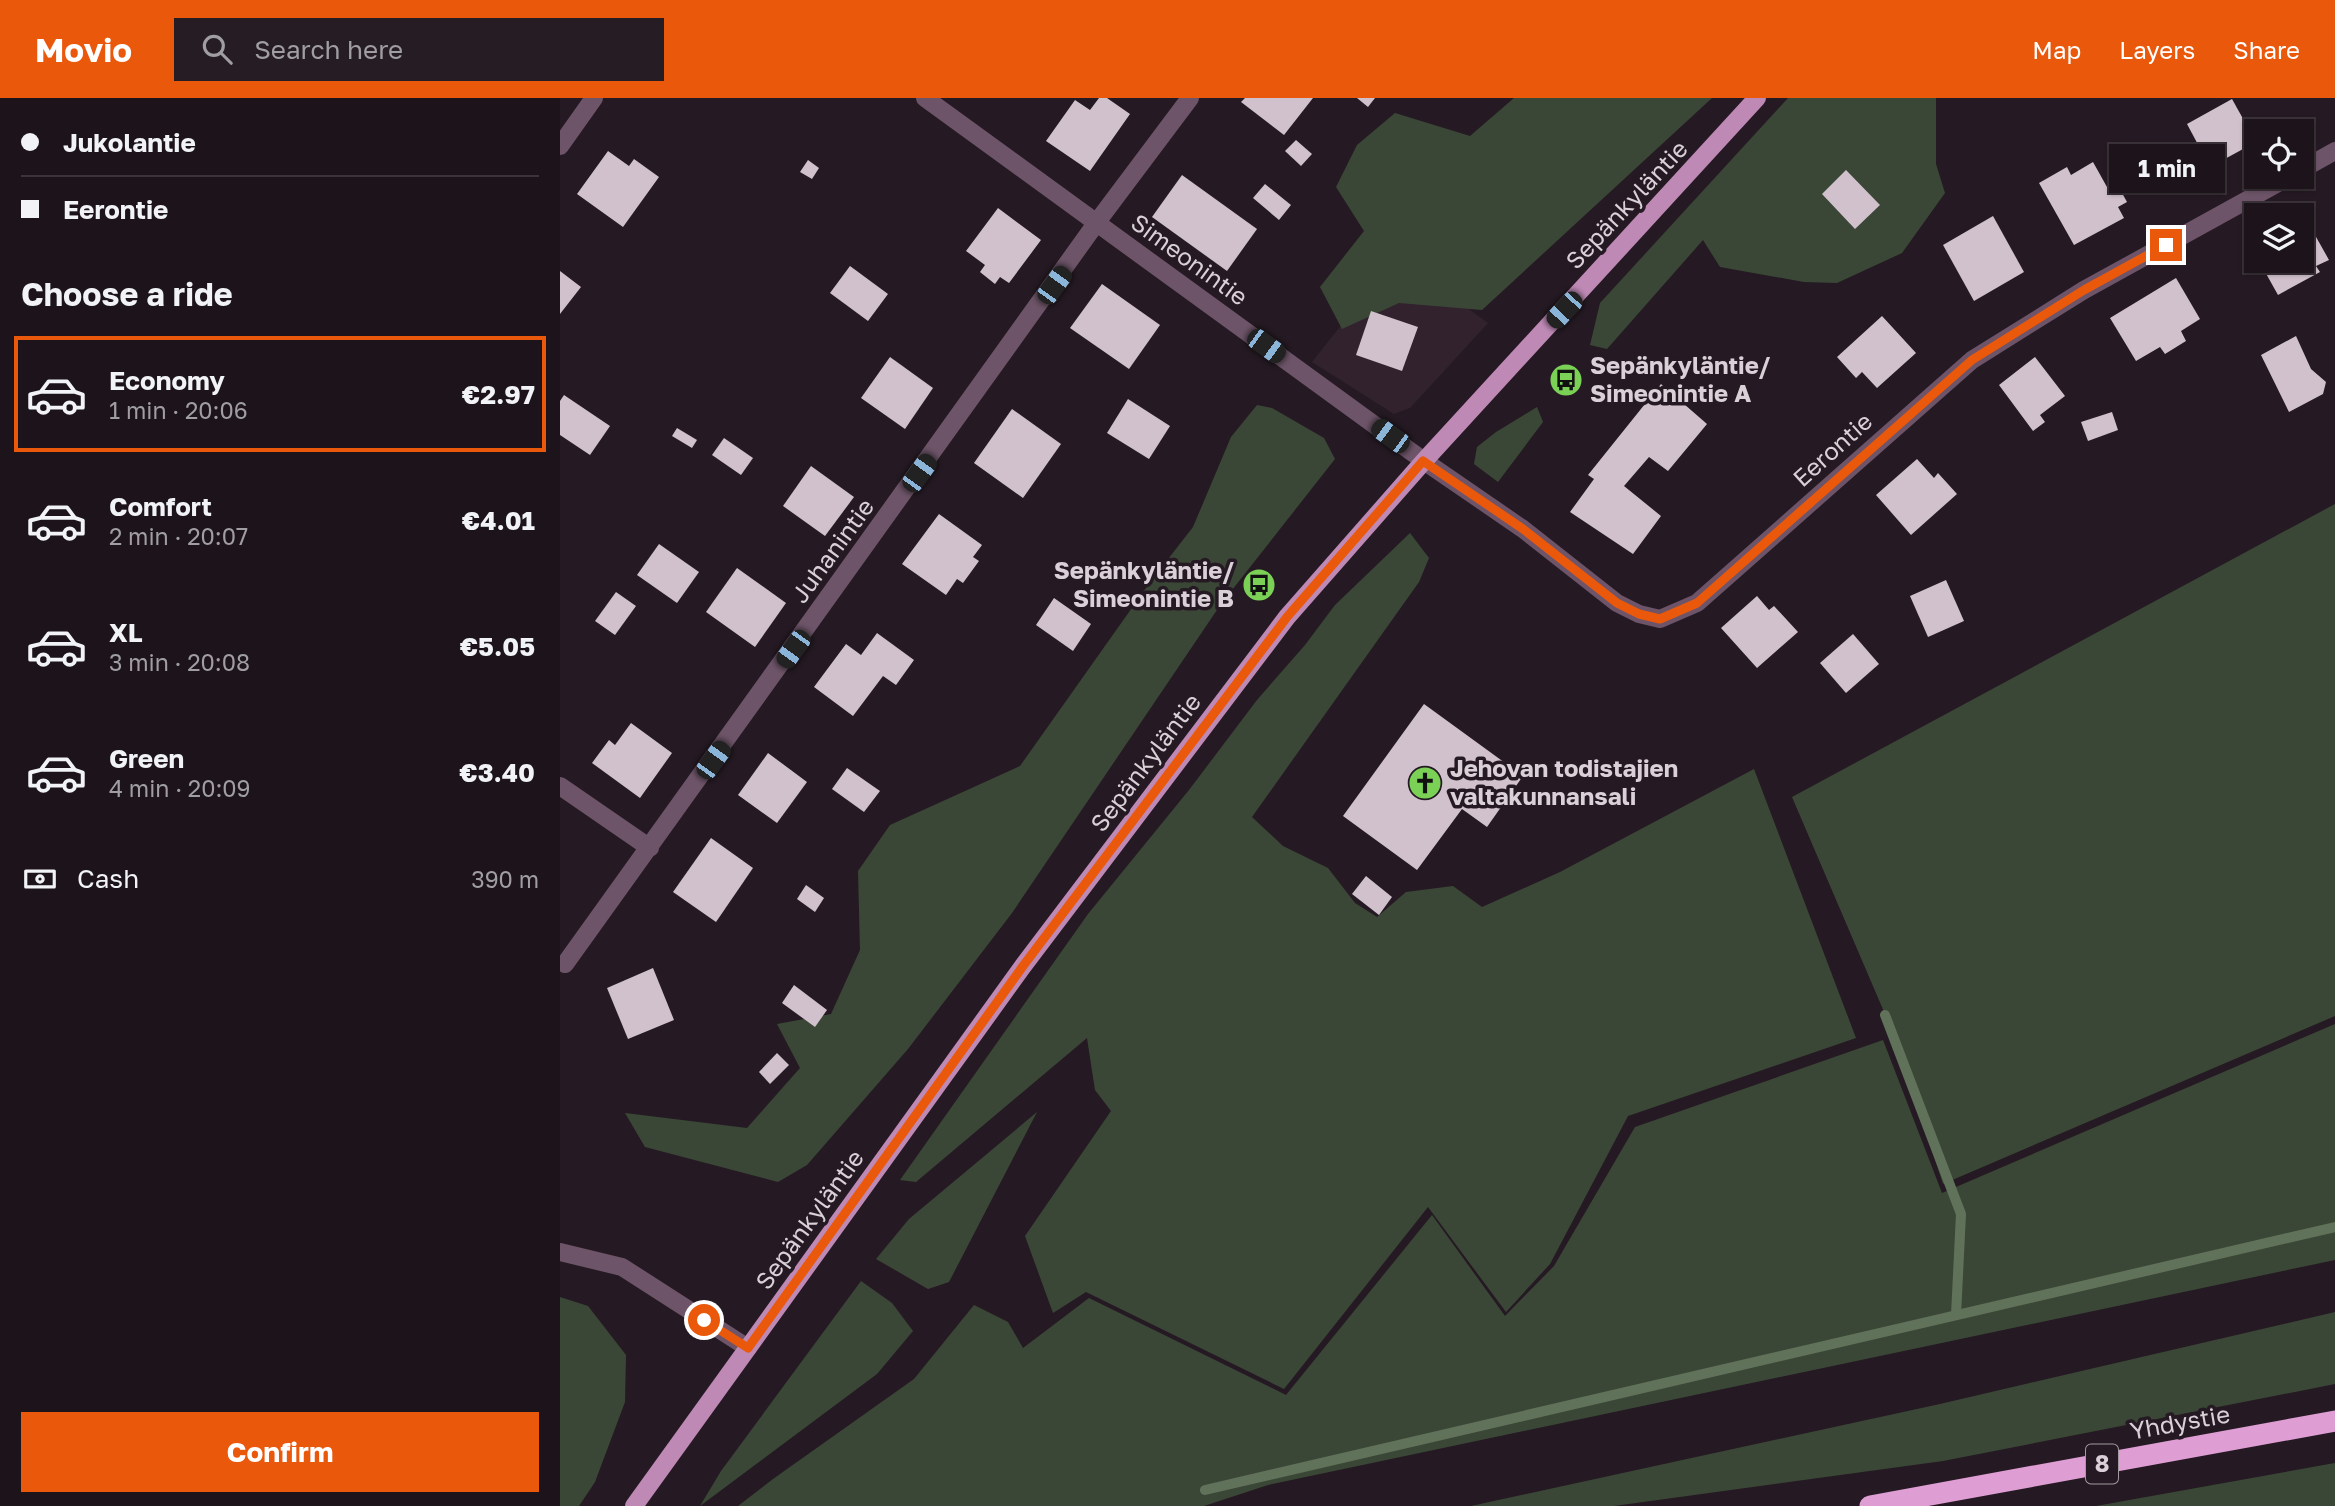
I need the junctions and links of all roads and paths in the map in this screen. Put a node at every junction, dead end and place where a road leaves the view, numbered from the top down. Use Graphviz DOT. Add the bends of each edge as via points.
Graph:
graph roads {
  1 [pos="594,98"];
  2 [pos="925,98"];
  3 [pos="1190,98"];
  4 [pos="1757,98"];
  5 [pos="560,146"];
  6 [pos="2335,151"];
  7 [pos="2314,163"];
  8 [pos="2267,189"];
  9 [pos="1097,222"];
  10 [pos="1423,461"];
  11 [pos="560,786"];
  12 [pos="650,848"];
  13 [pos="565,964"];
  14 [pos="560,1252"];
  15 [pos="748,1348"];
  16 [pos="2335,1421"];
  17 [pos="634,1506"];
  18 [pos="1870,1506"];
  1 -- 5 [label="street"];
  2 -- 9 [label="street, Simeonintie"];
  3 -- 9 [label="street, Juhanintie"];
  4 -- 10 [label="main road, Sepänkyläntie"];
  6 -- 7 [label="street"];
  8 -- 10 [label="street, Eerontie" via="2084,290 1972,360 1697,603 1660,619 1617,603 1523,529"];
  9 -- 10 [label="street, Simeonintie"];
  9 -- 12 [label="street, Juhanintie"];
  10 -- 15 [label="main road, Sepänkyläntie" via="1287,617 1023,966"];
  11 -- 12 [label="street"];
  12 -- 13 [label="street, Juhanintie"];
  14 -- 15 [label="street" via="622,1267"];
  15 -- 17 [label="main road, Sepänkyläntie"];
  16 -- 18 [label="highway, Yhdystie / 8"];
}
